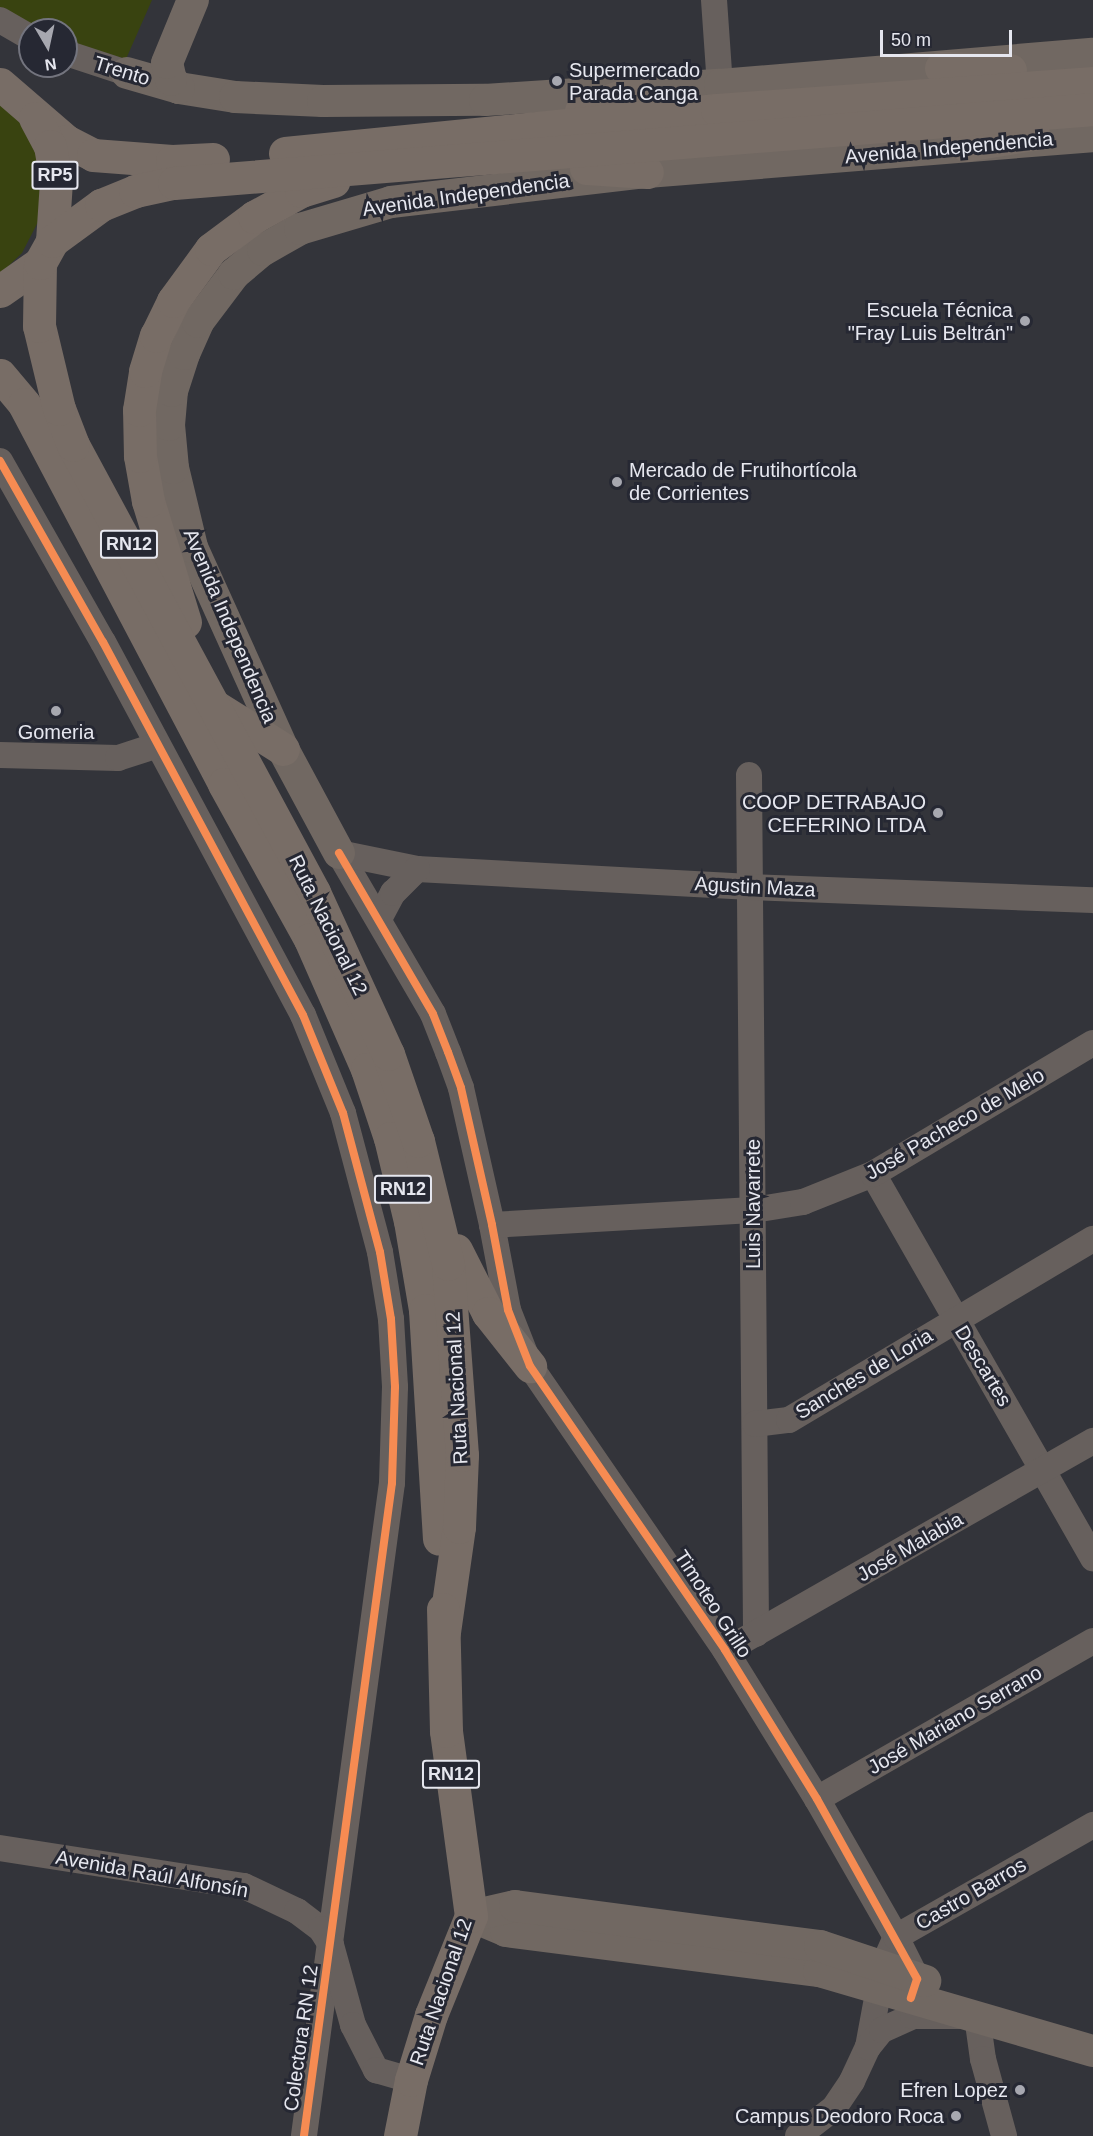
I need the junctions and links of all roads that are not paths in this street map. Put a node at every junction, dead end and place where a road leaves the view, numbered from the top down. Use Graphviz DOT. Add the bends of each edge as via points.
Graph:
graph roads {
  1 [pos="171,0"];
  2 [pos="193,0"];
  3 [pos="714,0"];
  4 [pos="0,20"];
  5 [pos="18,30"];
  6 [pos="1093,54"];
  7 [pos="78,57"];
  8 [pos="940,68"];
  9 [pos="1093,70"];
  10 [pos="127,73"];
  11 [pos="2,83"];
  12 [pos="1093,83"];
  13 [pos="720,85"];
  14 [pos="179,88"];
  15 [pos="635,91"];
  16 [pos="1093,109"];
  17 [pos="33,114"];
  18 [pos="1093,123"];
  19 [pos="1093,136"];
  20 [pos="966,145"];
  21 [pos="435,151"];
  22 [pos="367,171"];
  23 [pos="647,172"];
  24 [pos="46,252"];
  25 [pos="0,291"];
  26 [pos="0,375"];
  27 [pos="0,461"];
  28 [pos="198,676"];
  29 [pos="214,706"];
  30 [pos="156,746"];
  31 [pos="283,749"];
  32 [pos="0,755"];
  33 [pos="749,775"];
  34 [pos="339,853"];
  35 [pos="417,868"];
  36 [pos="751,887"];
  37 [pos="1093,900"];
  38 [pos="379,919"];
  39 [pos="1093,1043"];
  40 [pos="873,1174"];
  41 [pos="435,1207"];
  42 [pos="753,1210"];
  43 [pos="492,1225"];
  44 [pos="1093,1239"];
  45 [pos="955,1319"];
  46 [pos="530,1366"];
  47 [pos="755,1424"];
  48 [pos="1093,1441"];
  49 [pos="1044,1470"];
  50 [pos="1093,1558"];
  51 [pos="444,1632"];
  52 [pos="756,1634"];
  53 [pos="1093,1641"];
  54 [pos="725,1650"];
  55 [pos="817,1798"];
  56 [pos="1093,1825"];
  57 [pos="0,1848"];
  58 [pos="471,1916"];
  59 [pos="896,1937"];
  60 [pos="331,1945"];
  61 [pos="881,1977"];
  62 [pos="914,1988"];
  63 [pos="976,2016"];
  64 [pos="1093,2030"];
  65 [pos="868,2047"];
  66 [pos="1093,2050"];
  67 [pos="411,2080"];
  68 [pos="304,2136"];
  69 [pos="400,2136"];
  70 [pos="798,2136"];
  71 [pos="1004,2136"];
  1 -- 10 [label="main road" via="148,52"];
  2 -- 14 [label="main road" via="166,63 171,80"];
  3 -- 13 [label="street"];
  4 -- 5 [label="street"];
  6 -- 8 [label="main road"];
  7 -- 10 [label="street, Trento"];
  8 -- 9 [label="highway"];
  8 -- 13 [label="main road"];
  10 -- 14 [label="main road, Trento"];
  11 -- 17 [label="highway, RP5"];
  12 -- 21 [label="highway, Avenida Independencia" via="717,110"];
  13 -- 15 [label="main road"];
  14 -- 15 [label="main road" via="235,97 323,101 485,100"];
  15 -- 21 [label="highway" via="595,108"];
  16 -- 21 [label="highway, Avenida Independencia"];
  17 -- 21 [label="highway, Avenida Independencia" via="66,141 93,155 131,159"];
  17 -- 24 [label="highway, RP5" via="50,146 56,181"];
  18 -- 20 [label="highway"];
  19 -- 20 [label="main road, Avenida Independencia"];
  20 -- 23 [label="main road, Avenida Independencia"];
  21 -- 22 [label="highway, Avenida Independencia"];
  21 -- 23 [label="highway"];
  22 -- 24 [label="highway, Avenida Independencia" via="248,176 135,191 101,205"];
  22 -- 28 [label="highway" via="301,191 254,217 211,249 173,301 156,336 139,410 140,456 148,501"];
  23 -- 31 [label="main road, Avenida Independencia" via="472,190 344,213 300,229 263,250 234,274 198,322 172,391 170,425 179,501 192,547"];
  24 -- 25 [label="highway, Avenida Independencia"];
  24 -- 28 [label="highway, Ruta Nacional 12 / RN12" via="39,326 59,409 73,445"];
  26 -- 51 [label="highway, Ruta Nacional 12 / RN12" via="24,404 310,939 368,1069 410,1221 424,1310"];
  27 -- 30 [label="street, Colectora RN 12"];
  28 -- 29 [label="highway, Ruta Nacional 12 / RN12"];
  29 -- 31 [label="highway"];
  29 -- 41 [label="highway, Ruta Nacional 12 / RN12" via="355,977 388,1054"];
  30 -- 32 [label="street" via="118,758"];
  30 -- 60 [label="street, Colectora RN 12" via="268,948 324,1063 362,1175 391,1319 395,1387 392,1483"];
  31 -- 34 [label="main road, Avenida Independencia"];
  33 -- 36 [label="street, Luis Navarrete"];
  34 -- 35 [label="street, Agustin Maza"];
  34 -- 38 [label="street, Timoteo Grillo"];
  35 -- 36 [label="street, Agustin Maza"];
  35 -- 38 [label="street" via="393,893"];
  36 -- 37 [label="street, Agustin Maza"];
  36 -- 42 [label="street, Luis Navarrete"];
  38 -- 43 [label="street, Timoteo Grillo" via="433,1014 448,1052"];
  39 -- 40 [label="street, José Pacheco de Melo"];
  40 -- 42 [label="street, José Pacheco de Melo" via="803,1202"];
  40 -- 45 [label="street, Descartes"];
  41 -- 46 [label="highway" via="449,1228 470,1284"];
  41 -- 51 [label="highway, Ruta Nacional 12 / RN12" via="453,1310 462,1455 457,1548"];
  42 -- 43 [label="street, José Pacheco de Melo"];
  42 -- 47 [label="street, Luis Navarrete"];
  43 -- 46 [label="street, Timoteo Grillo" via="508,1310"];
  44 -- 45 [label="street, Sanches de Loria"];
  45 -- 47 [label="street, Sanches de Loria" via="789,1420"];
  45 -- 49 [label="street, Descartes"];
  46 -- 54 [label="street, Timoteo Grillo"];
  47 -- 52 [label="street, Luis Navarrete"];
  48 -- 49 [label="street, José Malabia"];
  49 -- 50 [label="street, Descartes"];
  49 -- 52 [label="street, José Malabia"];
  51 -- 58 [label="highway, Ruta Nacional 12 / RN12" via="446,1731"];
  52 -- 54 [label="street, José Malabia"];
  53 -- 55 [label="street, José Mariano Serrano"];
  54 -- 55 [label="street, Timoteo Grillo"];
  55 -- 59 [label="street, Timoteo Grillo"];
  56 -- 59 [label="street, Castro Barros"];
  57 -- 60 [label="street, Avenida Raúl Alfonsín" via="244,1886 297,1911 321,1929"];
  58 -- 61 [label="main road" via="506,1931"];
  58 -- 67 [label="highway, Ruta Nacional 12 / RN12" via="431,2015"];
  59 -- 61 [label="street, Castro Barros"];
  59 -- 62 [label="street, Timoteo Grillo"];
  60 -- 67 [label="street, Avenida Raúl Alfonsín" via="353,2025 367,2058 376,2070"];
  60 -- 68 [label="street, Colectora RN 12"];
  61 -- 62 [label="main road"];
  61 -- 65 [label="street, Castro Barros"];
  62 -- 63 [label="main road"];
  62 -- 64 [label="main road"];
  63 -- 65 [label="street" via="899,2019 882,2030"];
  63 -- 66 [label="main road"];
  63 -- 71 [label="street"];
  65 -- 70 [label="street" via="834,2108"];
  67 -- 69 [label="highway, Ruta Nacional 12 / RN12"];
}
